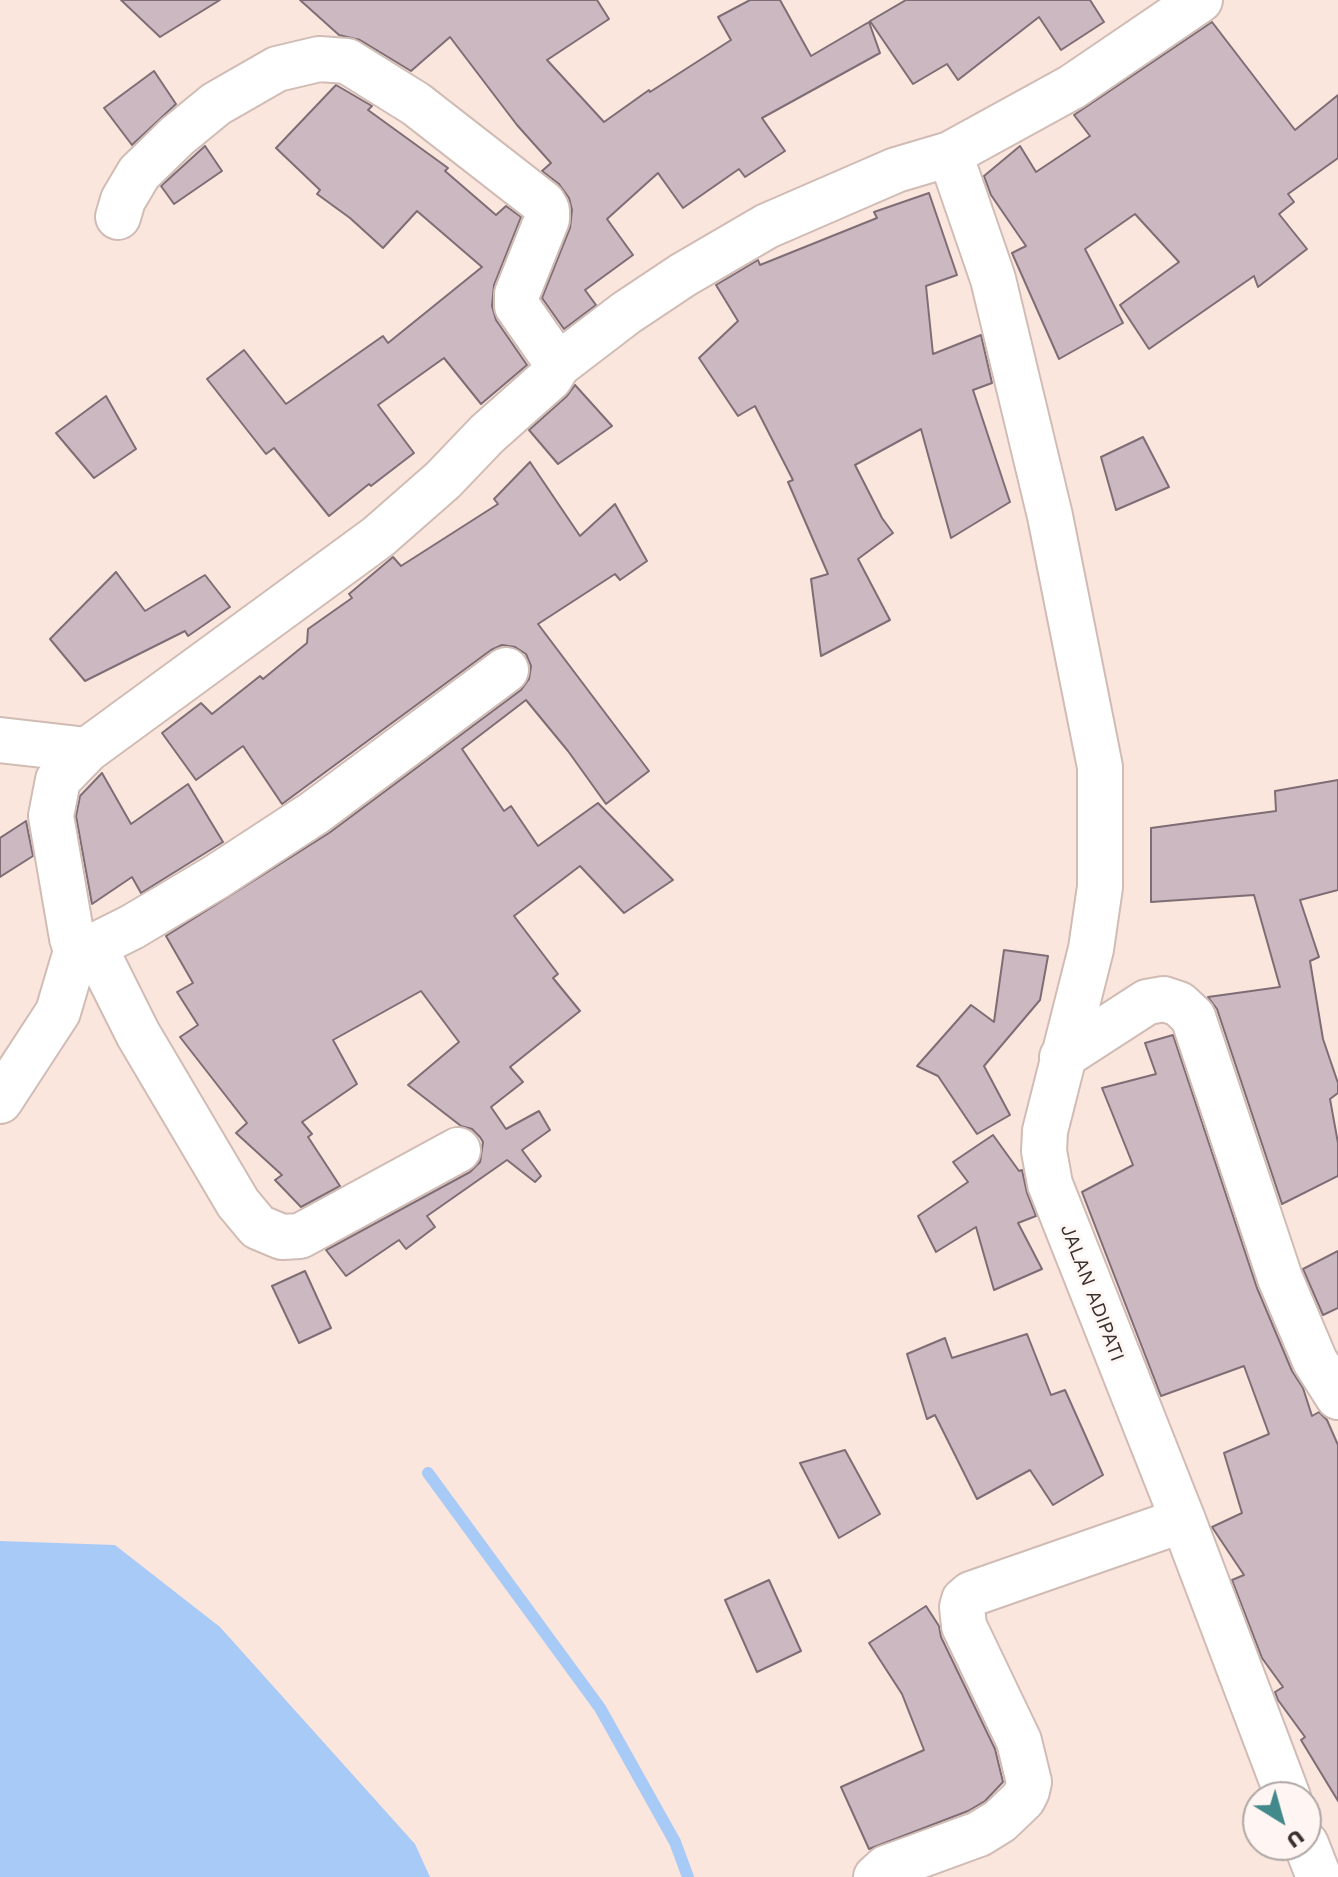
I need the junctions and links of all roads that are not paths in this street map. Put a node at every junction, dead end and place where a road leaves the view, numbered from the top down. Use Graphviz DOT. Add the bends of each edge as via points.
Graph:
graph roads {
  1 [pos="1200,0"];
  2 [pos="950,154"];
  3 [pos="118,217"];
  4 [pos="558,365"];
  5 [pos="506,670"];
  6 [pos="0,740"];
  7 [pos="87,750"];
  8 [pos="85,948"];
  9 [pos="1062,1057"];
  10 [pos="0,1101"];
  11 [pos="458,1150"];
  12 [pos="1338,1397"];
  13 [pos="1183,1520"];
  14 [pos="1282,1781"];
  15 [pos="876,1877"];
  1 -- 2 [label="street" via="1072,87"];
  2 -- 4 [label="street" via="896,170 767,226 660,290"];
  2 -- 9 [label="street, JALAN ADIPATI" via="993,279 1100,767 1100,887 1091,949"];
  3 -- 4 [label="street" via="139,173 216,104 277,69 319,59 347,61 416,104 543,203 547,219 517,306"];
  4 -- 7 [label="street" via="378,537"];
  5 -- 8 [label="street" via="314,813 216,877"];
  6 -- 7 [label="street"];
  7 -- 8 [label="street" via="58,780 51,816 72,938"];
  8 -- 10 [label="street" via="58,1012"];
  8 -- 11 [label="street" via="238,1203 258,1227 282,1237 300,1236"];
  9 -- 12 [label="street" via="1147,1002 1164,999 1193,1017 1280,1278 1315,1361"];
  9 -- 13 [label="street, JALAN ADIPATI" via="1045,1131 1050,1184"];
  13 -- 14 [label="street, JALAN ADIPATI"];
  13 -- 15 [label="street" via="964,1600 964,1626 1019,1741 1027,1791 1000,1821 979,1834 886,1868"];
}
